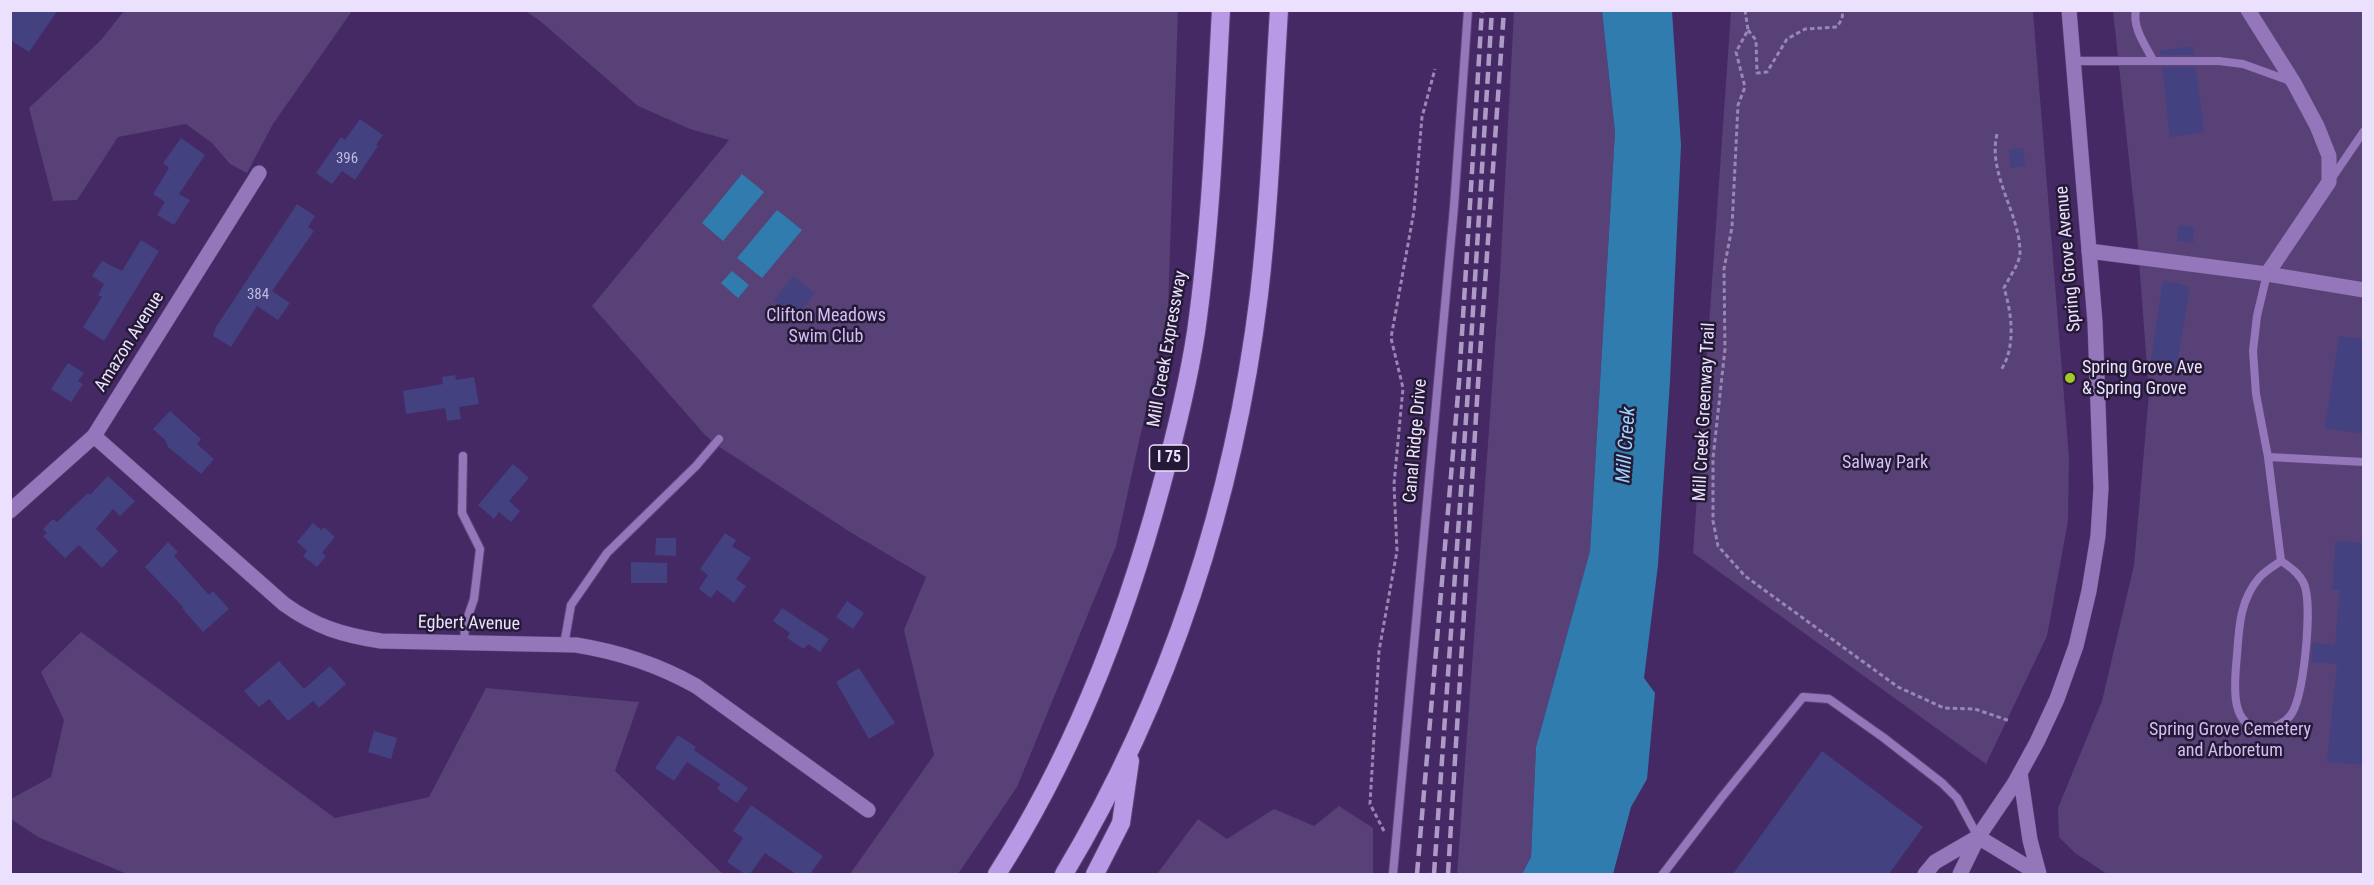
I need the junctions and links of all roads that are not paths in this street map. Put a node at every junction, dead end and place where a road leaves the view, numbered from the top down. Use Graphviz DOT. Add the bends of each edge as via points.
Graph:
graph roads {
  1 [pos="1221,10"];
  2 [pos="1279,10"];
  3 [pos="1468,10"];
  4 [pos="2069,10"];
  5 [pos="2136,10"];
  6 [pos="2248,10"];
  7 [pos="2153,60"];
  8 [pos="2072,61"];
  9 [pos="2294,82"];
  10 [pos="2364,132"];
  11 [pos="259,173"];
  12 [pos="2329,182"];
  13 [pos="2089,251"];
  14 [pos="2267,274"];
  15 [pos="2364,290"];
  16 [pos="94,436"];
  17 [pos="719,439"];
  18 [pos="463,456"];
  19 [pos="2268,457"];
  20 [pos="2364,462"];
  21 [pos="10,511"];
  22 [pos="2281,561"];
  23 [pos="464,644"];
  24 [pos="564,645"];
  25 [pos="1132,744"];
  26 [pos="2020,773"];
  27 [pos="868,810"];
  28 [pos="1978,837"];
  29 [pos="997,874"];
  30 [pos="1064,874"];
  31 [pos="1095,874"];
  32 [pos="1393,874"];
  33 [pos="1662,874"];
  34 [pos="1925,874"];
  35 [pos="1960,874"];
  36 [pos="2039,874"];
  1 -- 29 [label="highway, Mill Creek Expressway / I 75" via="1200,298 1187,383 1171,450 1136,575 1100,672 1044,790"];
  2 -- 25 [label="highway" via="1259,296 1231,462 1173,653"];
  3 -- 32 [label="lane, Canal Ridge Drive" via="1454,207"];
  4 -- 8 [label="street, Spring Grove Avenue"];
  5 -- 7 [label="lane" via="2134,18"];
  6 -- 9 [label="street"];
  7 -- 8 [label="lane"];
  7 -- 9 [label="lane" via="2242,64"];
  8 -- 13 [label="street, Spring Grove Avenue"];
  9 -- 12 [label="street" via="2329,156"];
  10 -- 12 [label="lane"];
  11 -- 16 [label="street, Amazon Avenue"];
  12 -- 14 [label="street"];
  13 -- 14 [label="street"];
  13 -- 26 [label="street, Spring Grove Avenue" via="2101,488 2098,536 2076,646 2057,699"];
  14 -- 15 [label="street"];
  14 -- 19 [label="lane" via="2253,351 2256,394"];
  16 -- 21 [label="street, Amazon Avenue"];
  16 -- 23 [label="street, Egbert Avenue" via="305,619 328,630 371,640"];
  17 -- 24 [label="lane" via="607,553 572,605"];
  18 -- 23 [label="lane" via="462,513 480,549"];
  19 -- 20 [label="lane"];
  19 -- 22 [label="lane"];
  22 -- 22 [label="lane" via="2259,578 2241,611 2234,699 2244,720 2259,728 2275,727 2290,717 2299,697 2308,619 2306,589 2295,569"];
  23 -- 24 [label="street, Egbert Avenue"];
  24 -- 27 [label="street, Egbert Avenue" via="608,650 669,671 696,686"];
  25 -- 30 [label="highway" via="1089,833"];
  25 -- 31 [label="highway" via="1120,823"];
  26 -- 28 [label="street, Spring Grove Avenue"];
  26 -- 36 [label="street"];
  28 -- 33 [label="lane" via="1957,798 1942,783 1829,699 1803,697"];
  28 -- 34 [label="street, Spring Grove Avenue" via="1935,862"];
  28 -- 35 [label="street, Spring Grove Avenue"];
  28 -- 36 [label="street"];
}
